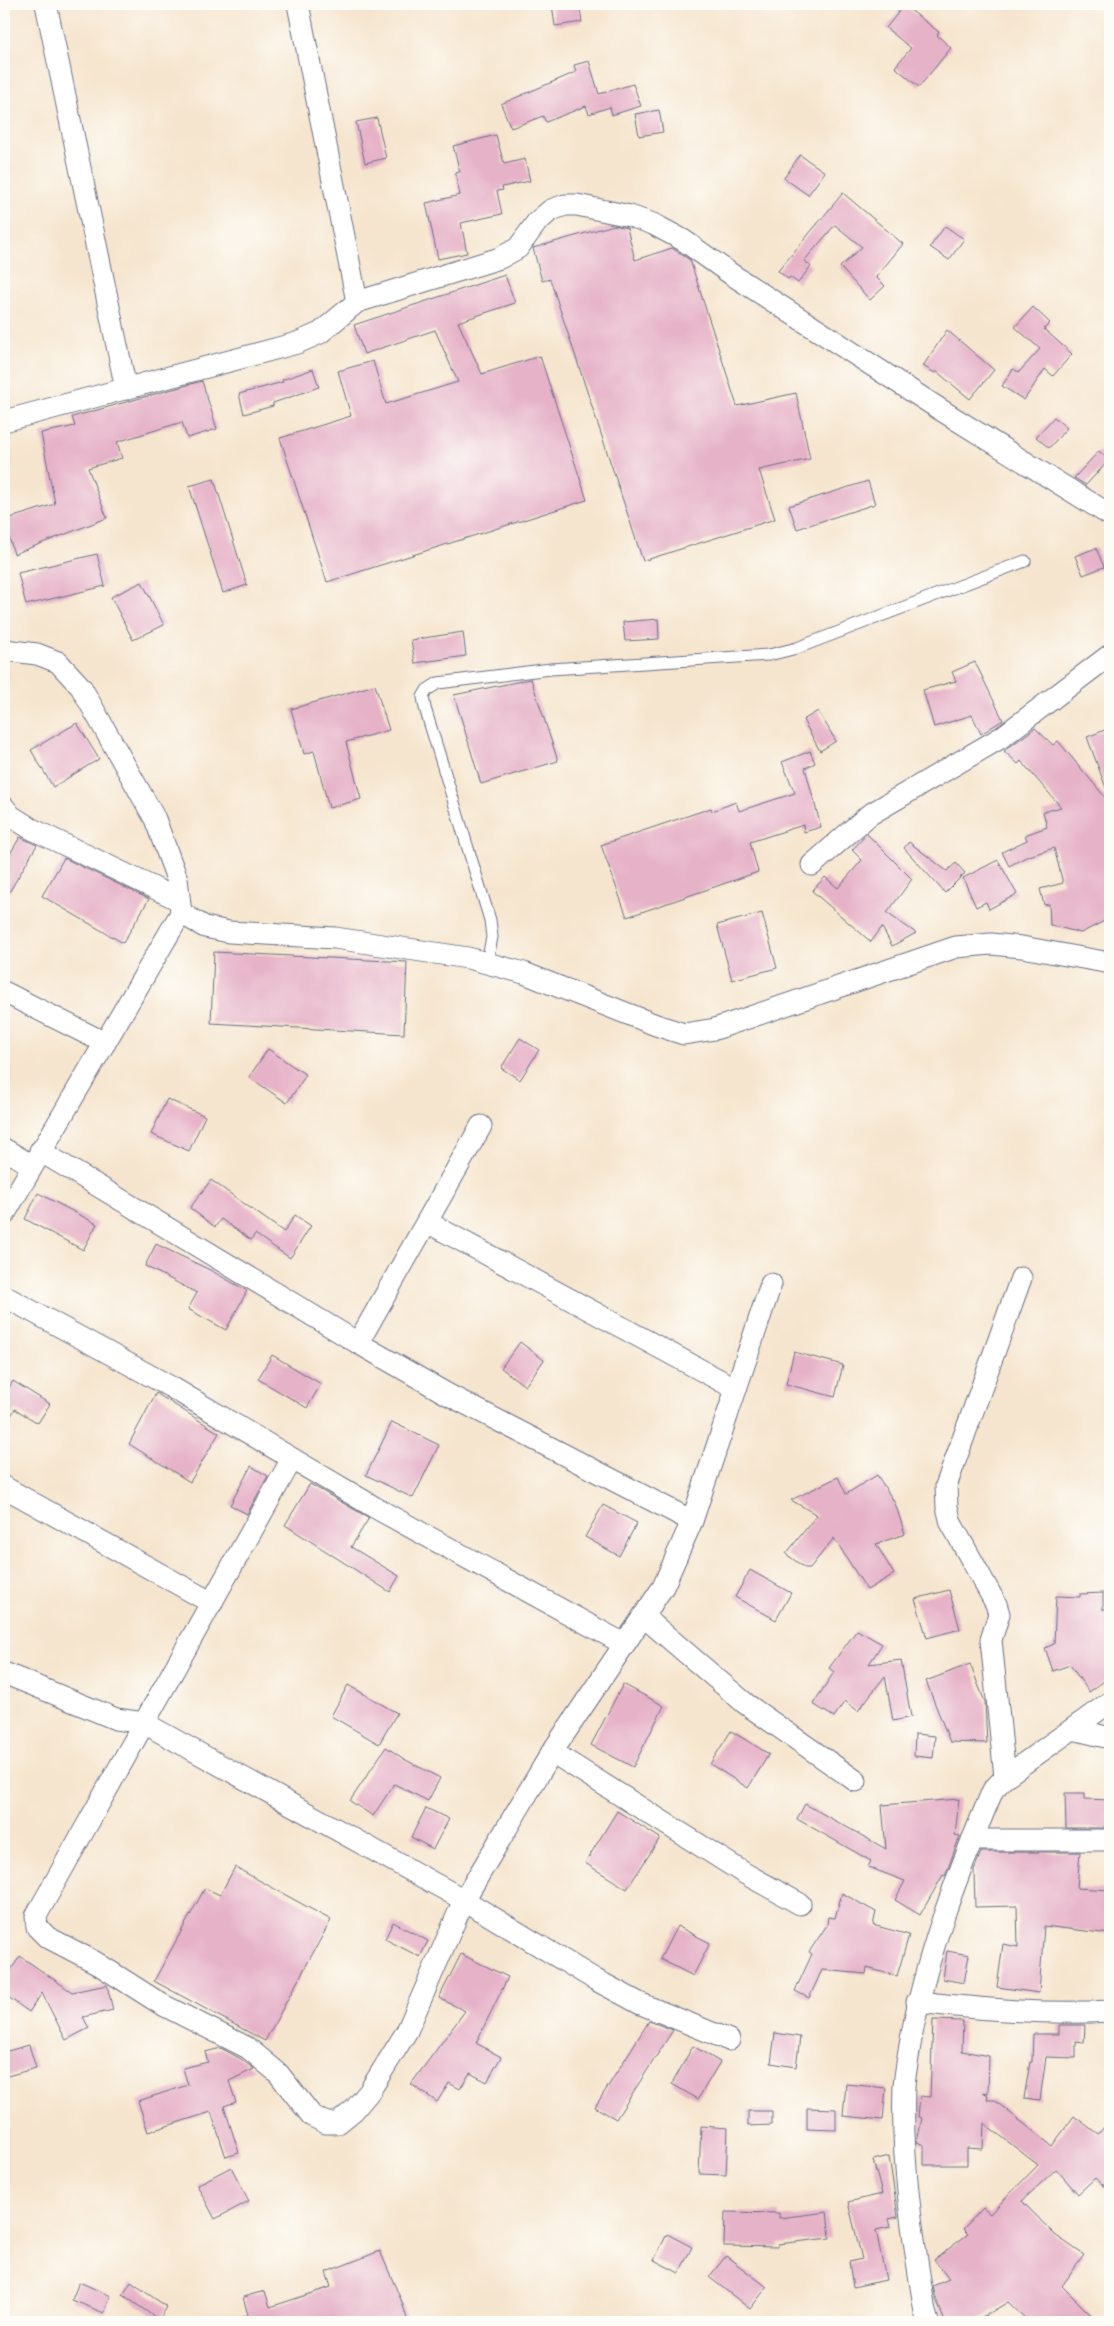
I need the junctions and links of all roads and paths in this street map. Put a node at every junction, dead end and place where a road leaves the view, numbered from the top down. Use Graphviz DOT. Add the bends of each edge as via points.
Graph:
graph roads {
  1 [pos="46,4"];
  2 [pos="298,4"];
  3 [pos="357,302"];
  4 [pos="126,389"];
  5 [pos="4,421"];
  6 [pos="1110,515"];
  7 [pos="1025,561"];
  8 [pos="4,650"];
  9 [pos="1110,655"];
  10 [pos="4,807"];
  11 [pos="812,865"];
  12 [pos="180,906"];
  13 [pos="487,963"];
  14 [pos="1110,963"];
  15 [pos="4,992"];
  16 [pos="105,1043"];
  17 [pos="481,1126"];
  18 [pos="4,1148"];
  19 [pos="36,1158"];
  20 [pos="4,1215"];
  21 [pos="427,1222"];
  22 [pos="1020,1278"];
  23 [pos="771,1284"];
  24 [pos="4,1296"];
  25 [pos="358,1343"];
  26 [pos="736,1389"];
  27 [pos="292,1459"];
  28 [pos="4,1487"];
  29 [pos="692,1521"];
  30 [pos="212,1603"];
  31 [pos="643,1616"];
  32 [pos="624,1644"];
  33 [pos="4,1673"];
  34 [pos="1110,1702"];
  35 [pos="144,1723"];
  36 [pos="1073,1729"];
  37 [pos="1110,1738"];
  38 [pos="552,1752"];
  39 [pos="1005,1778"];
  40 [pos="856,1781"];
  41 [pos="972,1840"];
  42 [pos="1110,1840"];
  43 [pos="464,1900"];
  44 [pos="800,1904"];
  45 [pos="917,2002"];
  46 [pos="1110,2011"];
  47 [pos="729,2040"];
  48 [pos="928,2322"];
  1 -- 4 [label="street"];
  2 -- 3 [label="street"];
  3 -- 4 [label="street" via="320,333 297,343"];
  3 -- 6 [label="street" via="500,258 518,248 537,222 551,210 565,205 630,216 683,240 941,410"];
  4 -- 5 [label="street"];
  7 -- 13 [label="lane" via="797,648 769,655 551,669 438,683 428,690 423,697 425,708 490,920 492,937"];
  8 -- 12 [label="street" via="37,654 58,662 81,687 155,819 177,879"];
  9 -- 11 [label="street" via="1002,737 869,815"];
  10 -- 12 [label="street" via="11,816 30,828"];
  12 -- 13 [label="street" via="205,927 229,932 335,938"];
  12 -- 16 [label="street"];
  13 -- 14 [label="street" via="524,973 684,1034 715,1029 956,947 991,944 1022,947"];
  15 -- 16 [label="street"];
  16 -- 19 [label="street"];
  17 -- 21 [label="street"];
  18 -- 19 [label="street"];
  19 -- 20 [label="street"];
  19 -- 25 [label="street"];
  21 -- 25 [label="street"];
  21 -- 26 [label="street"];
  22 -- 39 [label="street" via="946,1486 951,1523 999,1614 991,1640"];
  23 -- 26 [label="street"];
  24 -- 27 [label="street" via="171,1387"];
  25 -- 29 [label="street" via="446,1394"];
  26 -- 29 [label="street"];
  27 -- 30 [label="street"];
  27 -- 32 [label="street"];
  28 -- 30 [label="street"];
  29 -- 31 [label="street" via="663,1587"];
  30 -- 35 [label="street"];
  31 -- 32 [label="street"];
  31 -- 40 [label="street" via="746,1704"];
  32 -- 38 [label="street"];
  33 -- 35 [label="street" via="116,1719"];
  34 -- 36 [label="street"];
  35 -- 43 [label="street"];
  35 -- 43 [label="street" via="36,1916 37,1927 47,1937 95,1962 161,2004 248,2048 278,2073 312,2116 326,2124 338,2123 354,2110 407,2031"];
  36 -- 37 [label="street"];
  36 -- 39 [label="street"];
  38 -- 43 [label="street"];
  38 -- 44 [label="street" via="744,1873"];
  39 -- 41 [label="street" via="993,1790"];
  41 -- 42 [label="street"];
  41 -- 45 [label="street"];
  43 -- 47 [label="street" via="639,2003"];
  45 -- 46 [label="street" via="990,2010"];
  45 -- 48 [label="street" via="904,2085 907,2175"];
}
